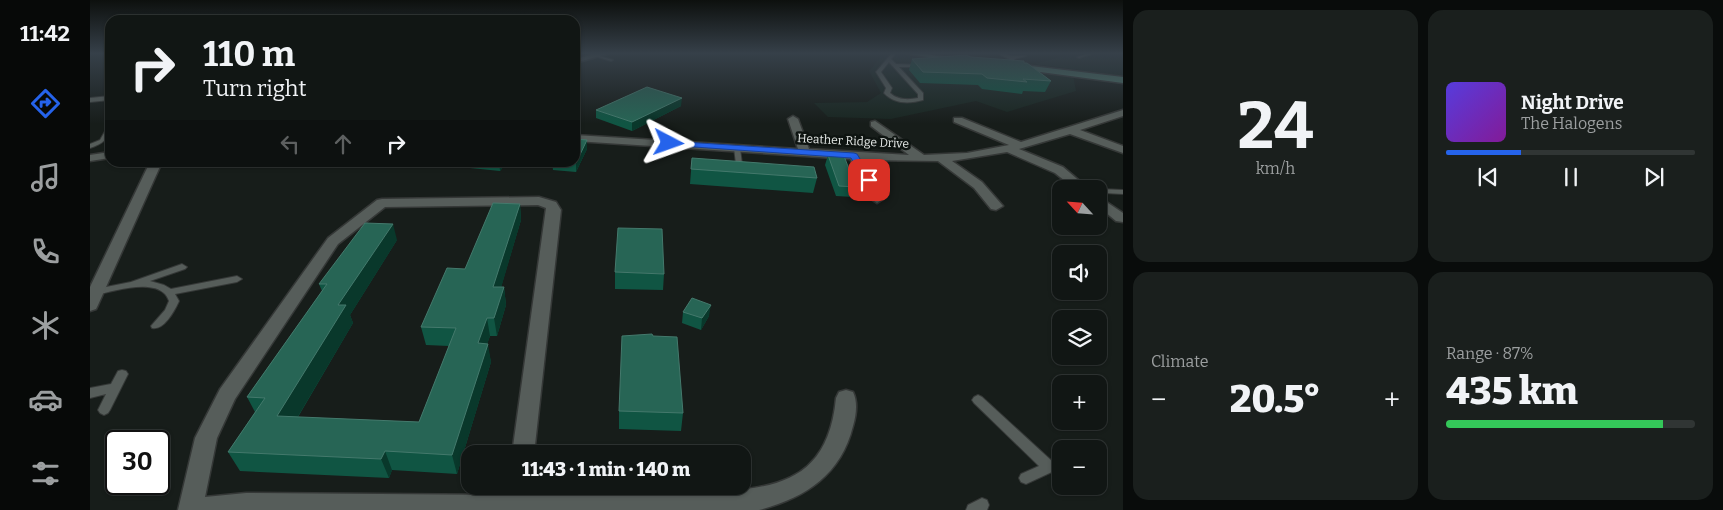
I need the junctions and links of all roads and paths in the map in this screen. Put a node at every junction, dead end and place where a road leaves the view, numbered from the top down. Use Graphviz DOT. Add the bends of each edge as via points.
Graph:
graph roads {
  1 [pos="881,77"];
  2 [pos="906,77"];
  3 [pos="1102,77"];
  4 [pos="1123,80"];
  5 [pos="105,98"];
  6 [pos="90,100"];
  7 [pos="1122,113"];
  8 [pos="793,119"];
  9 [pos="958,120"];
  10 [pos="875,124"];
  11 [pos="1069,130"];
  12 [pos="664,132"];
  13 [pos="105,136"];
  14 [pos="580,138"];
  15 [pos="652,142"];
  16 [pos="1020,145"];
  17 [pos="90,146"];
  18 [pos="737,148"];
  19 [pos="1007,148"];
  20 [pos="1123,150"];
  21 [pos="805,152"];
  22 [pos="105,156"];
  23 [pos="854,156"];
  24 [pos="90,158"];
  25 [pos="921,158"];
  26 [pos="941,158"];
  27 [pos="739,164"];
  28 [pos="154,167"];
  29 [pos="1072,180"];
  30 [pos="1123,192"];
  31 [pos="1108,195"];
  32 [pos="877,199"];
  33 [pos="1108,204"];
  34 [pos="996,206"];
  35 [pos="1121,218"];
  36 [pos="182,267"];
  37 [pos="237,279"];
  38 [pos="132,285"];
  39 [pos="172,292"];
  40 [pos="93,299"];
  41 [pos="156,326"];
  42 [pos="122,374"];
  43 [pos="115,388"];
  44 [pos="90,394"];
  45 [pos="846,398"];
  46 [pos="978,400"];
  47 [pos="104,410"];
  48 [pos="524,445"];
  49 [pos="1026,478"];
  50 [pos="518,496"];
  51 [pos="190,510"];
  1 -- 2 [label="lane" via="889,88 888,95 909,101 921,99 921,94"];
  3 -- 4 [label="street"];
  5 -- 6 [label="lane"];
  7 -- 11 [label="street, Heather Ridge Drive"];
  8 -- 21 [label="street"];
  9 -- 16 [label="street"];
  10 -- 25 [label="street"];
  11 -- 16 [label="street, Heather Ridge Drive"];
  11 -- 20 [label="street"];
  12 -- 15 [label="lane"];
  13 -- 17 [label="lane" via="102,141"];
  14 -- 15 [label="street, Heather Ridge Drive"];
  15 -- 18 [label="street, Heather Ridge Drive"];
  16 -- 19 [label="street, Heather Ridge Drive"];
  18 -- 21 [label="street, Heather Ridge Drive"];
  18 -- 27 [label="lane"];
  19 -- 26 [label="street, Heather Ridge Drive"];
  19 -- 29 [label="street" via="1059,170"];
  21 -- 23 [label="street, Heather Ridge Drive"];
  22 -- 24 [label="street"];
  23 -- 25 [label="street, Heather Ridge Drive"];
  23 -- 32 [label="street"];
  25 -- 26 [label="street, Heather Ridge Drive"];
  26 -- 34 [label="street" via="978,185"];
  28 -- 40 [label="street"];
  30 -- 31 [label="lane"];
  33 -- 35 [label="street"];
  36 -- 38 [label="lane"];
  37 -- 39 [label="lane"];
  38 -- 39 [label="lane" via="164,287"];
  38 -- 40 [label="lane"];
  39 -- 41 [label="lane" via="174,300 169,312"];
  42 -- 43 [label="lane"];
  43 -- 44 [label="lane"];
  43 -- 47 [label="lane"];
  45 -- 50 [label="street" via="842,435 833,453 802,483 779,494 754,500 646,507"];
  46 -- 49 [label="lane" via="1049,467"];
  48 -- 51 [label="street" via="554,210 551,205 538,201 382,202 333,241 227,395 206,438"];
  50 -- 51 [label="street" via="246,504"];
}
